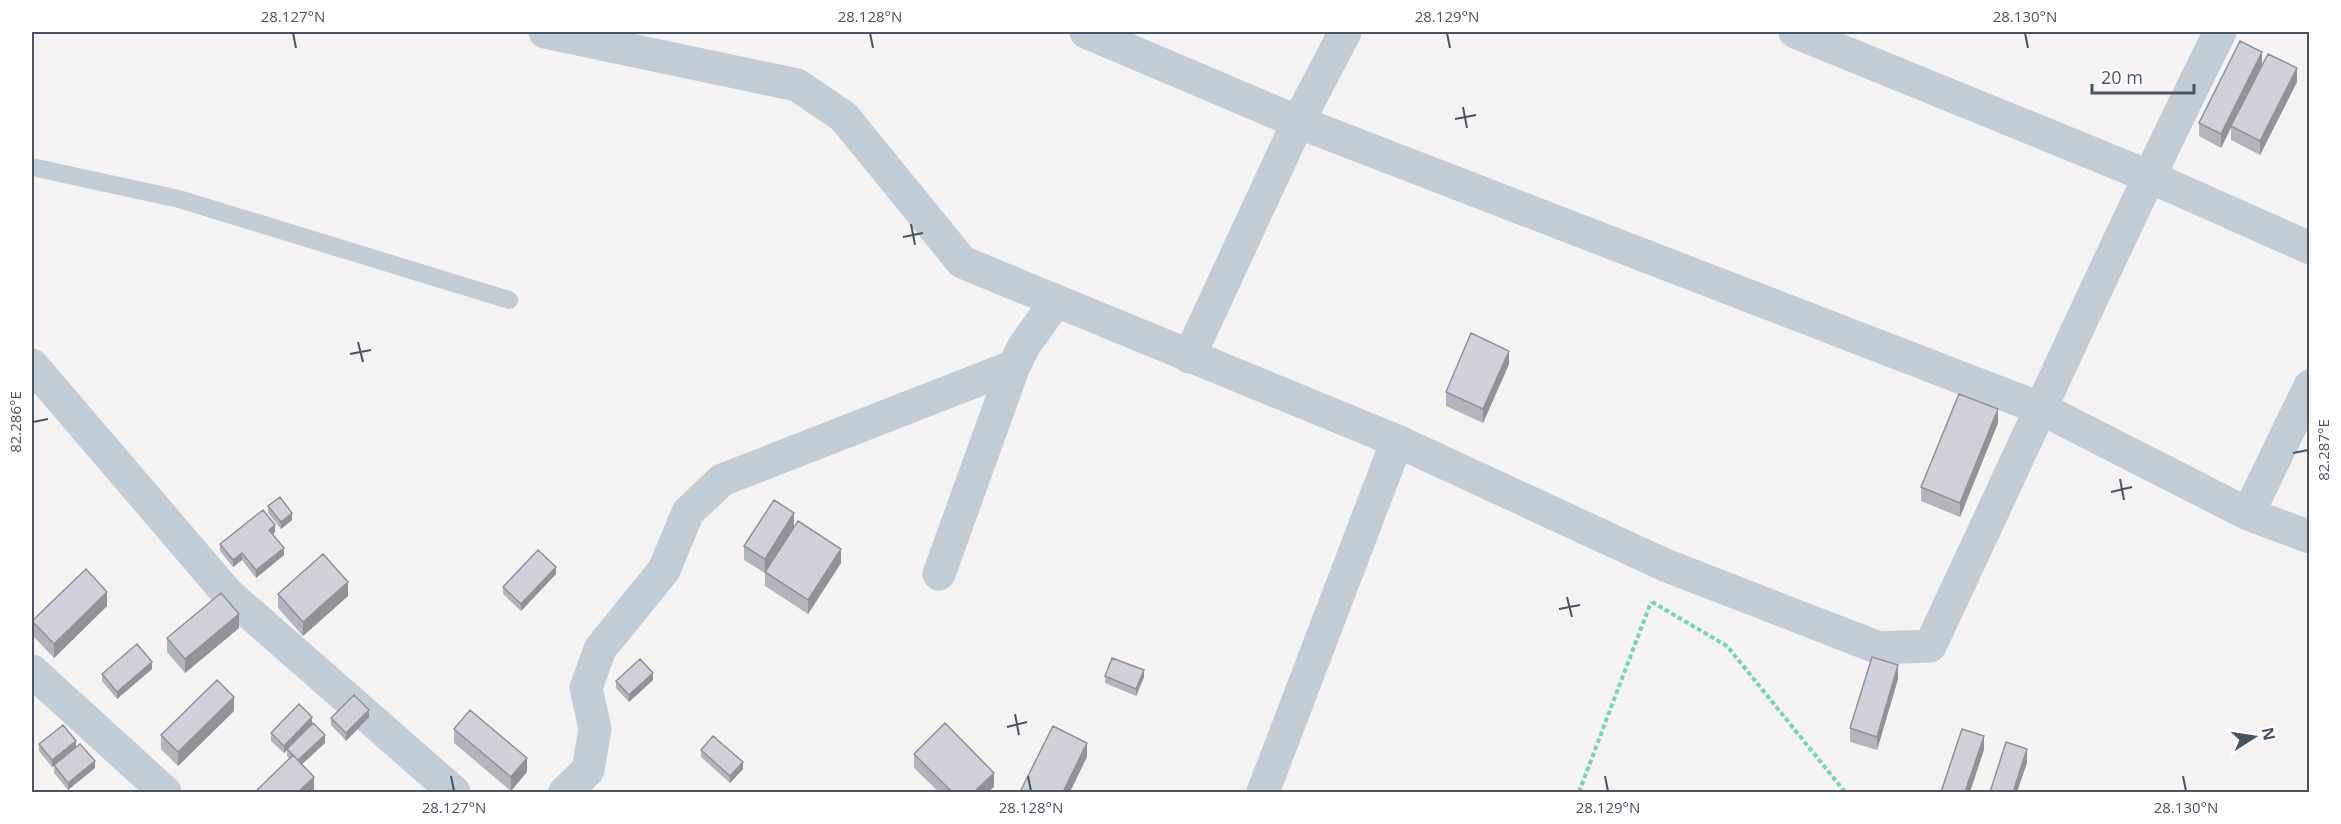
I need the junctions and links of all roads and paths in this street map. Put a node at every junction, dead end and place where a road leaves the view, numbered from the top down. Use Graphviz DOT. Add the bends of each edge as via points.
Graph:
graph roads {
  1 [pos="545,32"];
  2 [pos="1086,32"];
  3 [pos="1345,32"];
  4 [pos="1796,32"];
  5 [pos="2220,32"];
  6 [pos="1298,122"];
  7 [pos="32,167"];
  8 [pos="2148,177"];
  9 [pos="2310,248"];
  10 [pos="509,300"];
  11 [pos="1056,302"];
  12 [pos="1189,357"];
  13 [pos="32,365"];
  14 [pos="1014,366"];
  15 [pos="2310,386"];
  16 [pos="2042,409"];
  17 [pos="1397,441"];
  18 [pos="2248,514"];
  19 [pos="2310,537"];
  20 [pos="1665,565"];
  21 [pos="939,574"];
  22 [pos="1652,602"];
  23 [pos="32,671"];
  24 [pos="165,792"];
  25 [pos="454,792"];
  26 [pos="565,792"];
  27 [pos="1263,792"];
  28 [pos="1580,792"];
  29 [pos="1845,792"];
  1 -- 11 [label="street" via="797,85 844,117 962,262"];
  2 -- 6 [label="street"];
  3 -- 6 [label="street"];
  4 -- 8 [label="street"];
  5 -- 8 [label="street"];
  6 -- 12 [label="street"];
  6 -- 16 [label="street"];
  7 -- 10 [label="lane" via="179,199"];
  8 -- 9 [label="street"];
  8 -- 16 [label="street"];
  11 -- 12 [label="street"];
  11 -- 14 [label="street"];
  12 -- 17 [label="street"];
  13 -- 25 [label="street" via="228,594"];
  14 -- 21 [label="street"];
  14 -- 26 [label="street" via="722,480 688,512 664,570 600,649 586,688 595,729 588,770"];
  15 -- 18 [label="street"];
  16 -- 18 [label="street"];
  16 -- 20 [label="street" via="1930,646 1880,648"];
  17 -- 20 [label="street"];
  17 -- 27 [label="street"];
  18 -- 19 [label="street"];
  20 -- 22 [label="path"];
  22 -- 28 [label="path"];
  22 -- 29 [label="path" via="1726,646"];
  23 -- 24 [label="street"];
}
